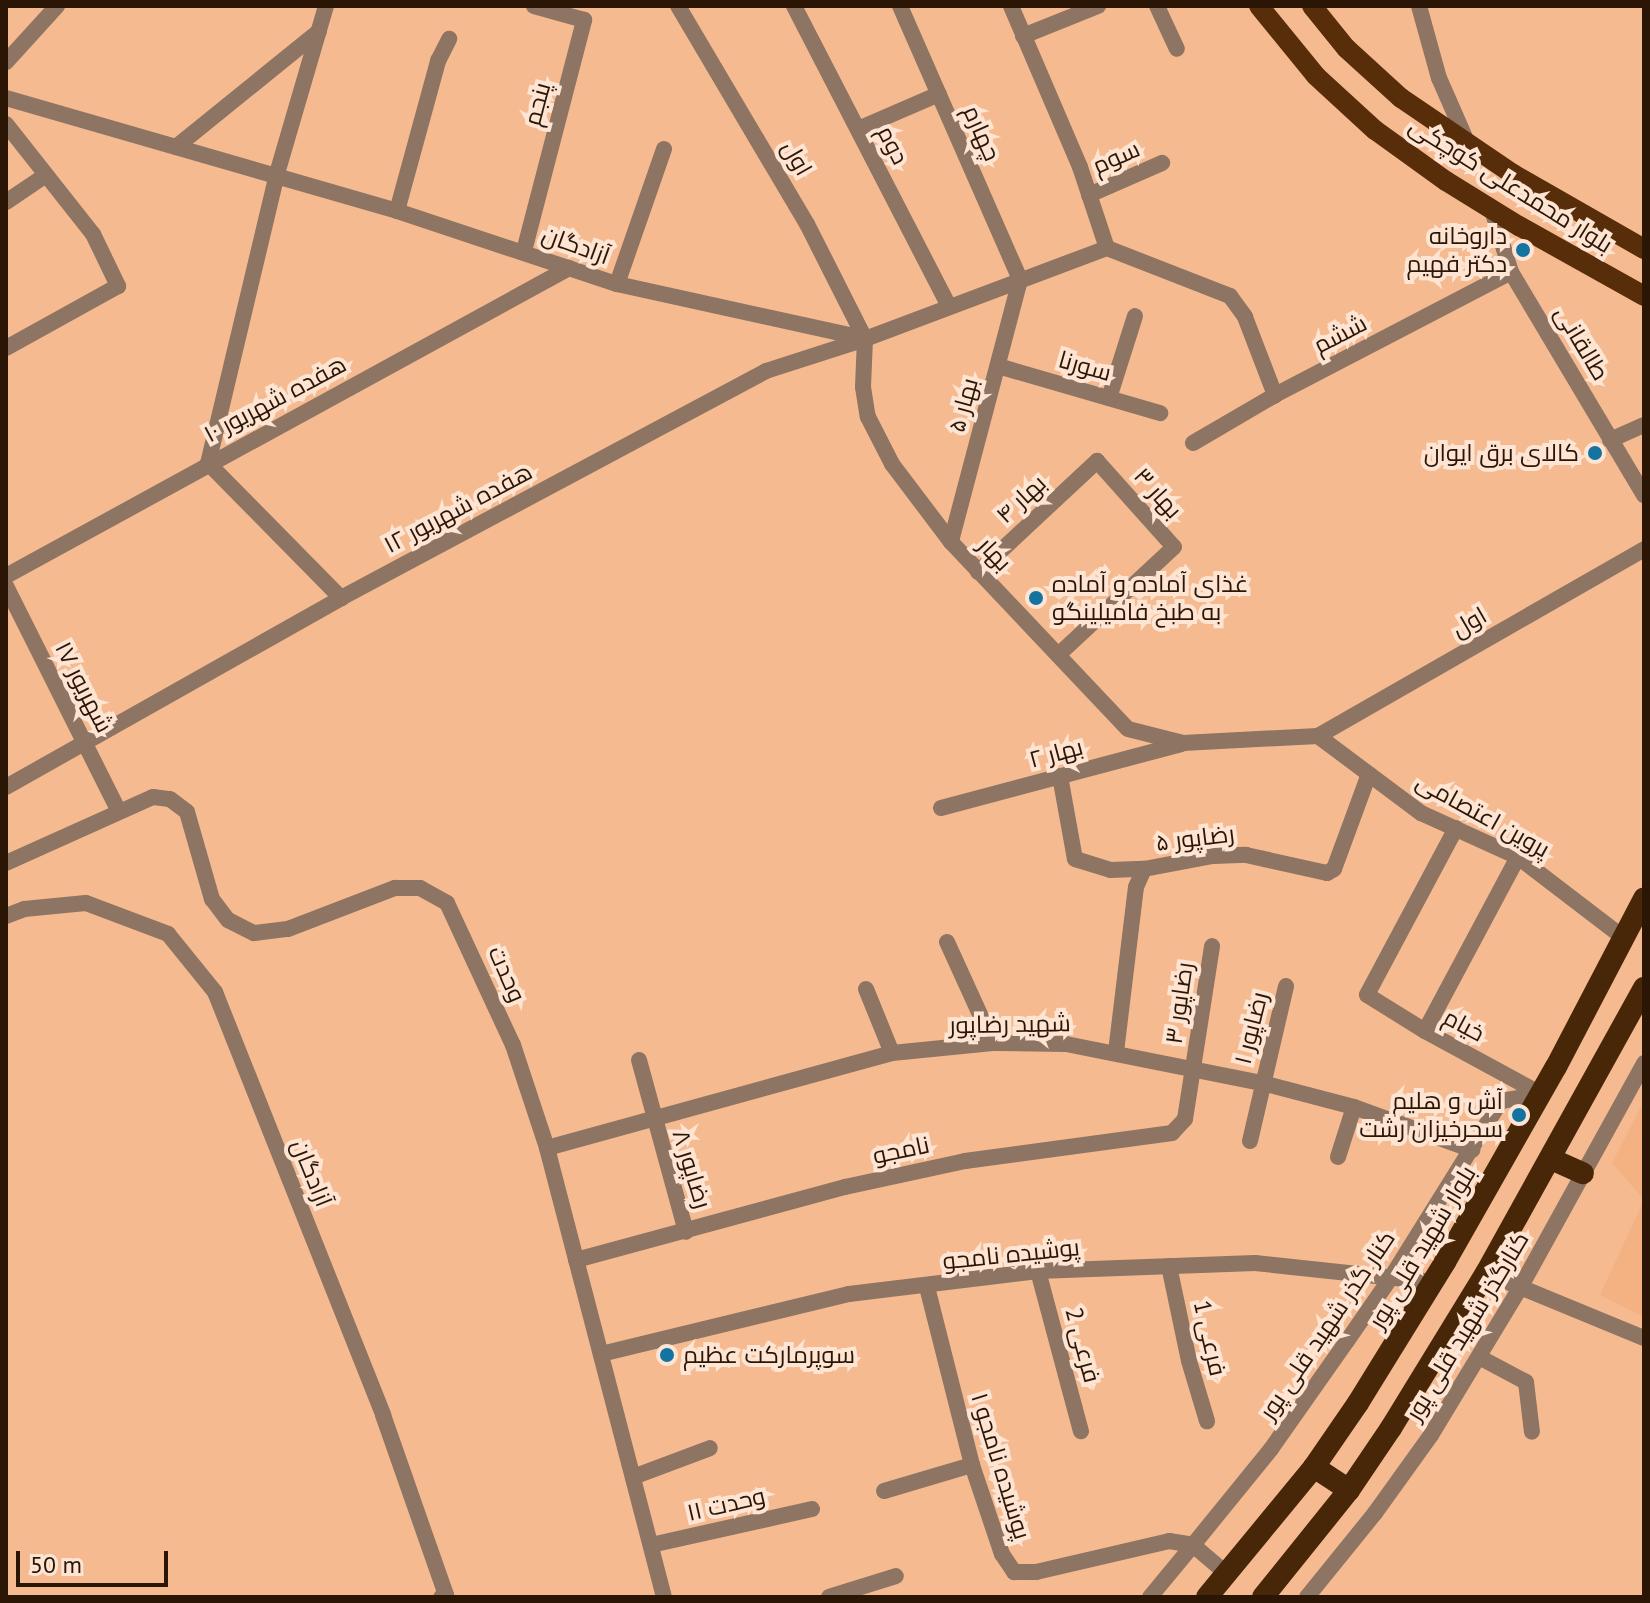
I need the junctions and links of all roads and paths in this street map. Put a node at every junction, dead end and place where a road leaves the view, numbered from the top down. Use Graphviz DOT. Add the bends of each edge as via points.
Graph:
graph roads {
  1 [pos="57,6"];
  2 [pos="326,6"];
  3 [pos="534,6"];
  4 [pos="678,6"];
  5 [pos="794,6"];
  6 [pos="900,6"];
  7 [pos="1011,6"];
  8 [pos="1098,6"];
  9 [pos="1157,6"];
  10 [pos="1259,6"];
  11 [pos="1312,6"];
  12 [pos="1419,6"];
  13 [pos="319,31"];
  14 [pos="1023,36"];
  15 [pos="449,39"];
  16 [pos="1177,49"];
  17 [pos="6,62"];
  18 [pos="939,94"];
  19 [pos="6,98"];
  20 [pos="6,124"];
  21 [pos="858,129"];
  22 [pos="1469,146"];
  23 [pos="176,147"];
  24 [pos="664,149"];
  25 [pos="1162,163"];
  26 [pos="277,174"];
  27 [pos="46,175"];
  28 [pos="1089,195"];
  29 [pos="6,202"];
  30 [pos="1492,210"];
  31 [pos="397,211"];
  32 [pos="1107,248"];
  33 [pos="1644,249"];
  34 [pos="524,251"];
  35 [pos="569,268"];
  36 [pos="1511,272"];
  37 [pos="1020,280"];
  38 [pos="617,284"];
  39 [pos="1644,296"];
  40 [pos="949,306"];
  41 [pos="1135,316"];
  42 [pos="865,339"];
  43 [pos="6,348"];
  44 [pos="998,366"];
  45 [pos="1275,395"];
  46 [pos="1109,398"];
  47 [pos="1160,413"];
  48 [pos="1644,425"];
  49 [pos="1610,440"];
  50 [pos="1193,443"];
  51 [pos="1097,461"];
  52 [pos="208,463"];
  53 [pos="1644,495"];
  54 [pos="951,542"];
  55 [pos="1644,549"];
  56 [pos="978,572"];
  57 [pos="6,576"];
  58 [pos="6,586"];
  59 [pos="341,598"];
  60 [pos="1058,655"];
  61 [pos="1318,736"];
  62 [pos="85,742"];
  63 [pos="1183,743"];
  64 [pos="1369,774"];
  65 [pos="1060,776"];
  66 [pos="6,787"];
  67 [pos="941,808"];
  68 [pos="118,810"];
  69 [pos="1456,828"];
  70 [pos="1518,857"];
  71 [pos="6,863"];
  72 [pos="1144,869"];
  73 [pos="1644,899"];
  74 [pos="6,916"];
  75 [pos="1624,938"];
  76 [pos="947,942"];
  77 [pos="1212,946"];
  78 [pos="1286,986"];
  79 [pos="866,989"];
  80 [pos="1643,991"];
  81 [pos="1425,1031"];
  82 [pos="993,1043"];
  83 [pos="1116,1052"];
  84 [pos="892,1053"];
  85 [pos="639,1060"];
  86 [pos="1644,1063"];
  87 [pos="1194,1068"];
  88 [pos="1262,1083"];
  89 [pos="1541,1094"];
  90 [pos="1354,1107"];
  91 [pos="652,1119"];
  92 [pos="1250,1141"];
  93 [pos="547,1148"];
  94 [pos="1472,1150"];
  95 [pos="1338,1157"];
  96 [pos="1551,1159"];
  97 [pos="1583,1173"];
  98 [pos="686,1232"];
  99 [pos="576,1260"];
  100 [pos="1169,1266"];
  101 [pos="1038,1271"];
  102 [pos="1486,1273"];
  103 [pos="1392,1276"];
  104 [pos="1433,1282"];
  105 [pos="927,1287"];
  106 [pos="1520,1288"];
  107 [pos="1644,1338"];
  108 [pos="601,1354"];
  109 [pos="1479,1357"];
  110 [pos="1207,1421"];
  111 [pos="1081,1431"];
  112 [pos="1532,1432"];
  113 [pos="710,1448"];
  114 [pos="972,1465"];
  115 [pos="1314,1467"];
  116 [pos="633,1477"];
  117 [pos="1349,1490"];
  118 [pos="884,1491"];
  119 [pos="812,1509"];
  120 [pos="651,1545"];
  121 [pos="1193,1545"];
  122 [pos="1227,1574"];
  123 [pos="896,1576"];
  124 [pos="441,1597"];
  125 [pos="664,1597"];
  126 [pos="829,1597"];
  127 [pos="1150,1597"];
  128 [pos="1207,1597"];
  129 [pos="1263,1597"];
  130 [pos="1307,1597"];
  1 -- 17 [label="street"];
  2 -- 13 [label="street"];
  3 -- 34 [label="street, پنجم" via="584,20"];
  4 -- 42 [label="street, اول" via="807,224"];
  5 -- 21 [label="street, دوم"];
  6 -- 18 [label="street, چهارم"];
  7 -- 14 [label="street"];
  8 -- 14 [label="street"];
  9 -- 16 [label="street"];
  10 -- 30 [label="main road, بلوار محمدعلی کوچکی" via="1316,76 1375,130"];
  11 -- 22 [label="main road, بلوار محمدعلی کوچکی" via="1346,48 1401,98"];
  12 -- 22 [label="street" via="1439,78"];
  13 -- 23 [label="street"];
  13 -- 26 [label="street"];
  14 -- 28 [label="street"];
  15 -- 31 [label="street" via="438,61"];
  18 -- 21 [label="street"];
  18 -- 37 [label="street, چهارم"];
  19 -- 23 [label="street, آزادگان"];
  20 -- 27 [label="street"];
  21 -- 40 [label="street, دوم"];
  22 -- 33 [label="main road, بلوار محمدعلی کوچکی"];
  23 -- 26 [label="street, آزادگان"];
  24 -- 38 [label="street"];
  25 -- 28 [label="street, سوم"];
  26 -- 31 [label="street, آزادگان"];
  26 -- 52 [label="street"];
  27 -- 29 [label="street"];
  27 -- 43 [label="street" via="93,234 118,286"];
  28 -- 32 [label="street"];
  30 -- 36 [label="street, طالقانی"];
  30 -- 39 [label="main road, بلوار محمدعلی کوچکی"];
  31 -- 34 [label="street, آزادگان"];
  32 -- 37 [label="street, هفده شهریور ۱۲"];
  32 -- 45 [label="street" via="1230,296 1245,317"];
  34 -- 35 [label="street, آزادگان"];
  35 -- 38 [label="street, آزادگان"];
  35 -- 52 [label="street, هفده شهریور ۱۰"];
  36 -- 45 [label="street, ششم"];
  36 -- 49 [label="street, طالقانی"];
  37 -- 40 [label="street, هفده شهریور ۱۲"];
  37 -- 44 [label="street, بهار ۵"];
  38 -- 42 [label="street, آزادگان"];
  40 -- 42 [label="street, هفده شهریور ۱۲"];
  41 -- 46 [label="street"];
  42 -- 54 [label="street, بهار" via="868,417 892,464"];
  42 -- 59 [label="street, هفده شهریور ۱۲" via="766,371"];
  44 -- 46 [label="street, سورنا"];
  44 -- 54 [label="street, بهار ۵"];
  45 -- 50 [label="street, ششم"];
  46 -- 47 [label="street, سورنا"];
  48 -- 49 [label="street"];
  49 -- 53 [label="street, طالقانی"];
  51 -- 56 [label="street, بهار ۴"];
  51 -- 60 [label="street, بهار ۳" via="1174,547"];
  52 -- 57 [label="street, هفده شهریور ۱۰"];
  52 -- 59 [label="street"];
  54 -- 56 [label="street, بهار"];
  55 -- 61 [label="street, اول"];
  56 -- 60 [label="street, بهار"];
  58 -- 62 [label="street, ۱۷ شهریور"];
  59 -- 62 [label="street, هفده شهریور ۱۲"];
  60 -- 63 [label="street, بهار" via="1128,729"];
  61 -- 63 [label="street, بهار"];
  61 -- 64 [label="street, پروین اعتصامی"];
  62 -- 66 [label="street, هفده شهریور ۱۲"];
  62 -- 68 [label="street, ۱۷ شهریور"];
  63 -- 65 [label="street, بهار ۲"];
  64 -- 69 [label="street, پروین اعتصامی" via="1421,813"];
  64 -- 72 [label="street, رضاپور ۵" via="1334,869 1327,873 1246,855"];
  65 -- 67 [label="street, بهار ۲"];
  65 -- 72 [label="street" via="1075,859 1110,870"];
  68 -- 71 [label="street, وحدت"];
  68 -- 93 [label="street, وحدت" via="153,797 170,799 187,812 212,899 228,920 254,933 288,929 395,888 420,888 447,903 513,1045"];
  69 -- 70 [label="street, پروین اعتصامی"];
  69 -- 81 [label="street, خیام" via="1367,995"];
  70 -- 75 [label="street, پروین اعتصامی"];
  70 -- 81 [label="street"];
  72 -- 83 [label="street, رضاپور ۵" via="1136,887"];
  73 -- 75 [label="highway, بلوار شهید قلی پور"];
  74 -- 124 [label="street, آزادگان" via="24,909 86,903 168,934 215,992 383,1415 446,1595"];
  75 -- 89 [label="highway, بلوار شهید قلی پور"];
  76 -- 82 [label="street"];
  77 -- 87 [label="street, رضاپور ۳"];
  78 -- 88 [label="street, رضاپور ۱"];
  79 -- 84 [label="street"];
  80 -- 96 [label="highway"];
  81 -- 89 [label="street, خیام"];
  82 -- 83 [label="street, شهید رضاپور" via="1066,1044"];
  82 -- 84 [label="street, شهید رضاپور"];
  83 -- 87 [label="street, شهید رضاپور"];
  84 -- 91 [label="street, شهید رضاپور"];
  85 -- 91 [label="street, رضاپور ۸"];
  86 -- 97 [label="street, کنارگذر شهید قلی پور"];
  87 -- 88 [label="street, شهید رضاپور"];
  87 -- 98 [label="street, نامجو" via="1185,1119 1172,1133 965,1161 845,1187"];
  88 -- 90 [label="street, شهید رضاپور"];
  88 -- 92 [label="street, رضاپور ۱"];
  89 -- 94 [label="street, کنار گذر شهید قلی پور" via="1501,1101"];
  89 -- 104 [label="highway, بلوار شهید قلی پور"];
  90 -- 94 [label="street, شهید رضاپور"];
  90 -- 95 [label="street"];
  91 -- 93 [label="street, شهید رضاپور"];
  91 -- 98 [label="street, رضاپور ۸"];
  93 -- 99 [label="street, وحدت"];
  94 -- 103 [label="street, کنار گذر شهید قلی پور"];
  96 -- 97 [label="highway"];
  96 -- 102 [label="highway"];
  97 -- 106 [label="street, کنارگذر شهید قلی پور"];
  98 -- 99 [label="street, نامجو"];
  99 -- 108 [label="street, وحدت"];
  100 -- 101 [label="street, پوشیده نامجو"];
  100 -- 103 [label="street, پوشیده نامجو" via="1255,1263"];
  100 -- 110 [label="street, فرعی 1"];
  101 -- 105 [label="street, پوشیده نامجو"];
  101 -- 111 [label="street, فرعی 2"];
  102 -- 106 [label="street"];
  102 -- 117 [label="highway"];
  103 -- 104 [label="street, پوشیده نامجو"];
  103 -- 121 [label="street, کنار گذر شهید قلی پور" via="1271,1449"];
  104 -- 115 [label="highway, بلوار شهید قلی پور"];
  105 -- 108 [label="street, پوشیده نامجو" via="849,1294"];
  105 -- 114 [label="street, پوشیده نامجو ۱"];
  106 -- 107 [label="street"];
  106 -- 109 [label="street, کنارگذر شهید قلی پور"];
  108 -- 116 [label="street, وحدت"];
  109 -- 112 [label="street" via="1526,1382"];
  109 -- 130 [label="street, کنارگذر شهید قلی پور" via="1431,1435"];
  113 -- 116 [label="street"];
  114 -- 118 [label="street"];
  114 -- 121 [label="street, پوشیده نامجو ۱" via="1002,1554 1014,1572 1036,1572 1169,1541"];
  115 -- 117 [label="highway"];
  115 -- 122 [label="highway, بلوار شهید قلی پور"];
  116 -- 120 [label="street, وحدت"];
  117 -- 129 [label="highway"];
  119 -- 120 [label="street, وحدت ۱۱"];
  120 -- 125 [label="street, وحدت"];
  121 -- 122 [label="street"];
  121 -- 127 [label="street, کنار گذر شهید قلی پور"];
  122 -- 128 [label="highway, بلوار شهید قلی پور"];
  123 -- 126 [label="street"];
}
